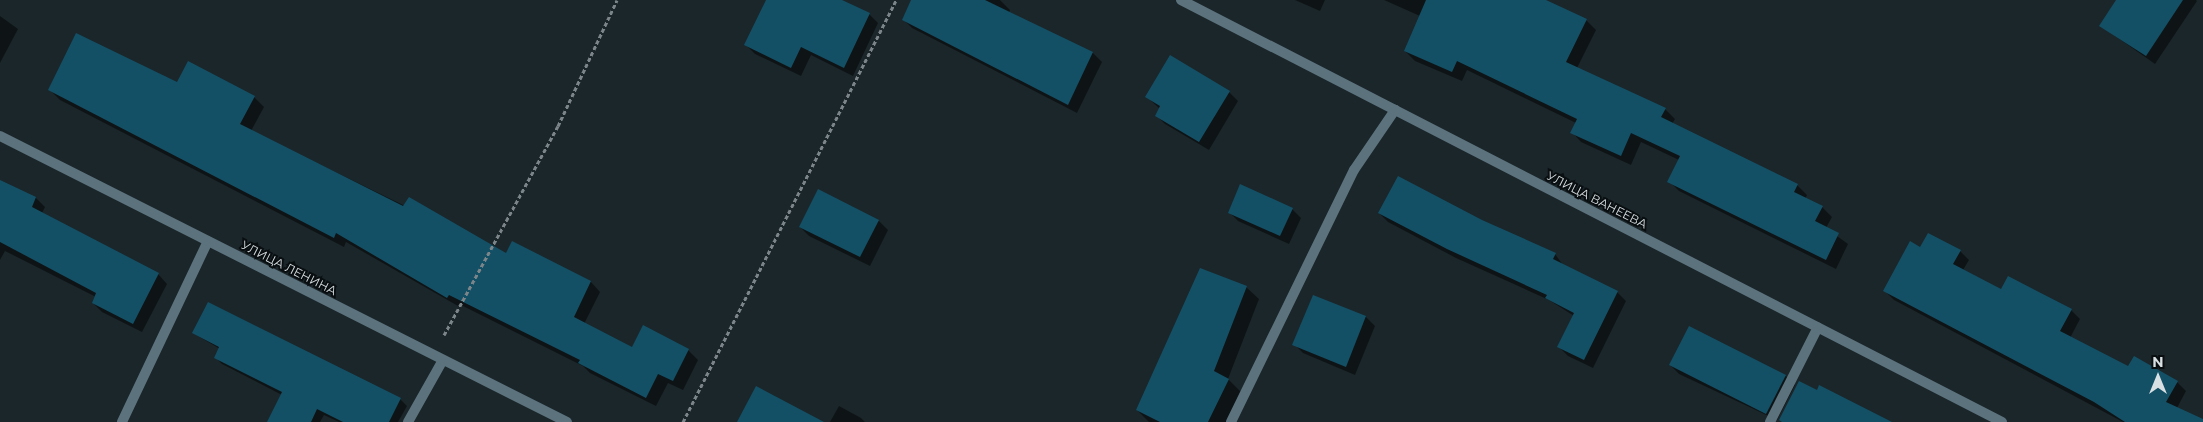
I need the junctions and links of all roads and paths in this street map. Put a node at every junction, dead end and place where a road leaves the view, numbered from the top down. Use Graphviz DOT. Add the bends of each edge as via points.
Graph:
graph roads {
  1 [pos="617,0"];
  2 [pos="896,0"];
  3 [pos="1181,0"];
  4 [pos="1395,110"];
  5 [pos="0,136"];
  6 [pos="208,241"];
  7 [pos="1818,327"];
  8 [pos="433,354"];
  9 [pos="443,360"];
  10 [pos="122,422"];
  11 [pos="408,422"];
  12 [pos="567,422"];
  13 [pos="683,422"];
  14 [pos="1230,422"];
  15 [pos="1770,422"];
  16 [pos="2002,422"];
  1 -- 8 [label="path" via="558,126"];
  2 -- 13 [label="path"];
  3 -- 4 [label="street, УЛИЦА ВАНЕЕВА"];
  4 -- 7 [label="street, УЛИЦА ВАНЕЕВА"];
  4 -- 14 [label="street" via="1354,170"];
  5 -- 6 [label="street, УЛИЦА ЛЕНИНА"];
  6 -- 8 [label="street, УЛИЦА ЛЕНИНА"];
  6 -- 10 [label="street"];
  7 -- 15 [label="street"];
  7 -- 16 [label="street, УЛИЦА ВАНЕЕВА"];
  8 -- 9 [label="street, УЛИЦА ЛЕНИНА"];
  9 -- 11 [label="street"];
  9 -- 12 [label="street, УЛИЦА ЛЕНИНА"];
}
